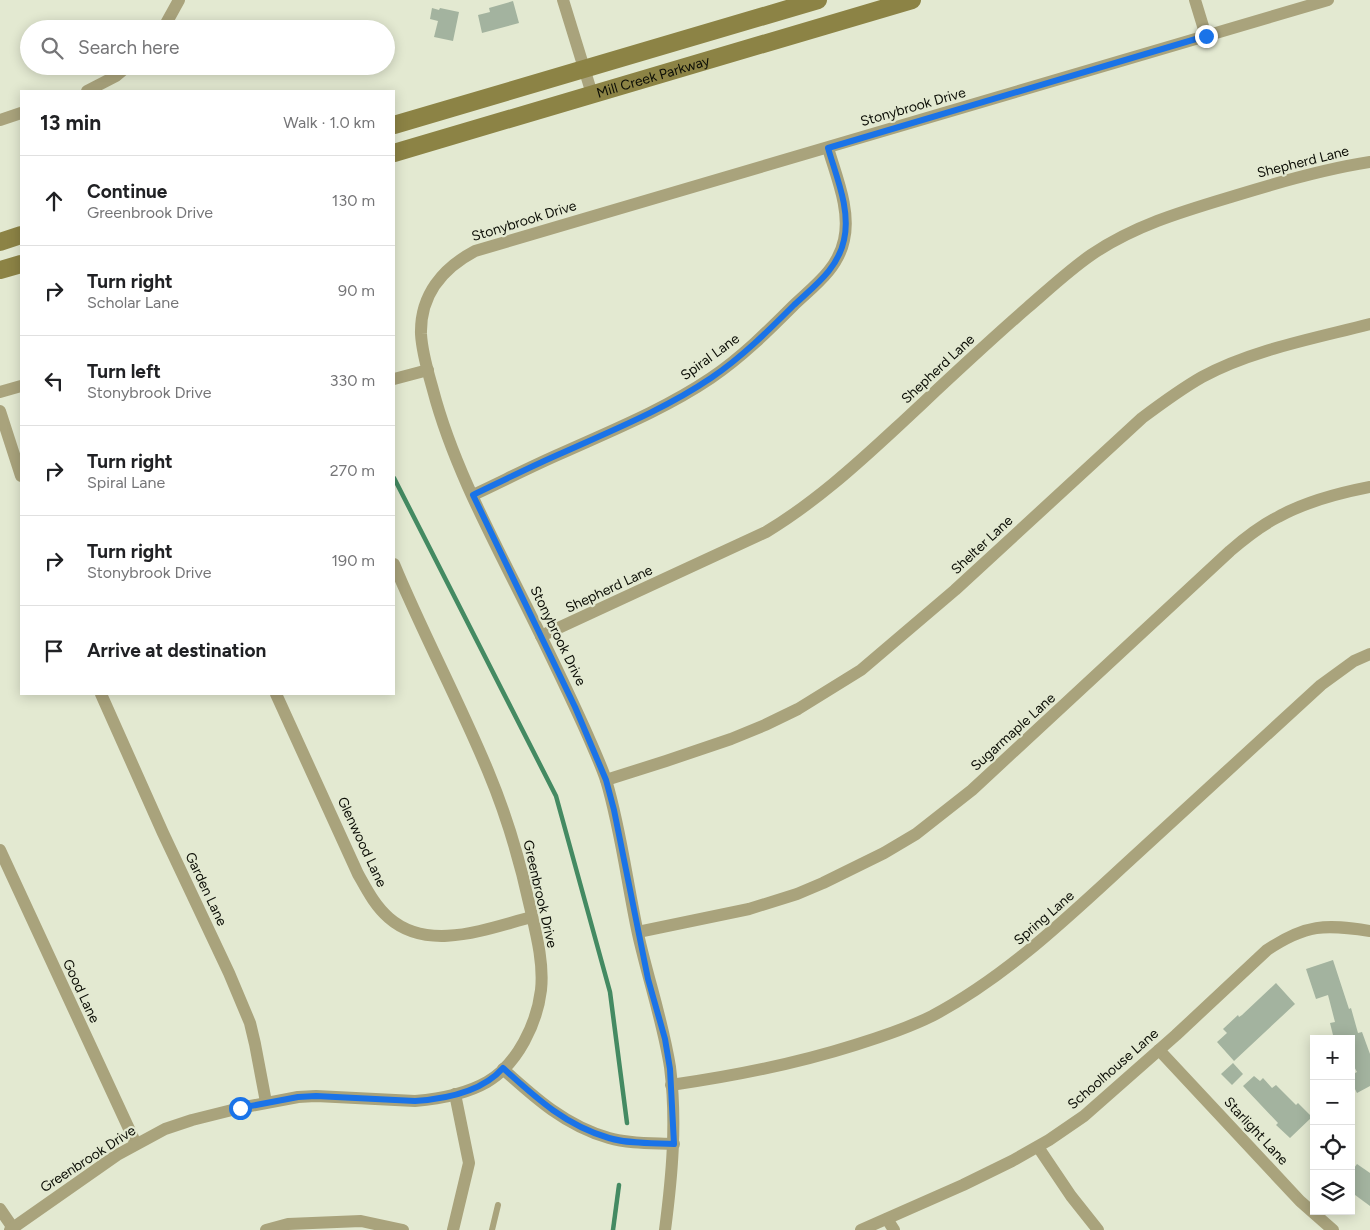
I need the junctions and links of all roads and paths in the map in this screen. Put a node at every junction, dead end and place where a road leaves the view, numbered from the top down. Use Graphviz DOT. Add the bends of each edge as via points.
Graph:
graph roads {
  1 [pos="178,0"];
  2 [pos="564,0"];
  3 [pos="818,0"];
  4 [pos="912,0"];
  5 [pos="1194,0"];
  6 [pos="1328,0"];
  7 [pos="168,20"];
  8 [pos="1206,36"];
  9 [pos="584,69"];
  10 [pos="117,75"];
  11 [pos="89,90"];
  12 [pos="592,94"];
  13 [pos="20,113"];
  14 [pos="0,120"];
  15 [pos="395,125"];
  16 [pos="828,148"];
  17 [pos="395,153"];
  18 [pos="1370,162"];
  19 [pos="20,235"];
  20 [pos="0,242"];
  21 [pos="20,264"];
  22 [pos="0,270"];
  23 [pos="1370,324"];
  24 [pos="428,370"];
  25 [pos="395,379"];
  26 [pos="20,386"];
  27 [pos="0,392"];
  28 [pos="0,411"];
  29 [pos="20,473"];
  30 [pos="1370,487"];
  31 [pos="473,495"];
  32 [pos="395,566"];
  33 [pos="542,636"];
  34 [pos="1370,654"];
  35 [pos="101,695"];
  36 [pos="276,695"];
  37 [pos="606,780"];
  38 [pos="0,850"];
  39 [pos="532,917"];
  40 [pos="1370,931"];
  41 [pos="638,932"];
  42 [pos="1159,1050"];
  43 [pos="503,1068"];
  44 [pos="671,1086"];
  45 [pos="455,1094"];
  46 [pos="266,1102"];
  47 [pos="136,1144"];
  48 [pos="674,1144"];
  49 [pos="1038,1147"];
  50 [pos="498,1205"];
  51 [pos="0,1209"];
  52 [pos="891,1225"];
  53 [pos="12,1229"];
  54 [pos="266,1230"];
  55 [pos="403,1230"];
  56 [pos="453,1230"];
  57 [pos="492,1230"];
  58 [pos="665,1230"];
  59 [pos="861,1230"];
  60 [pos="1098,1230"];
  61 [pos="1333,1230"];
  1 -- 7 [label="street"];
  2 -- 9 [label="street"];
  3 -- 9 [label="main road, Mill Creek Parkway"];
  4 -- 12 [label="main road, Mill Creek Parkway"];
  5 -- 8 [label="street"];
  6 -- 8 [label="street, Stonybrook Drive"];
  8 -- 16 [label="street, Stonybrook Drive"];
  9 -- 12 [label="street"];
  9 -- 15 [label="main road, Mill Creek Parkway"];
  10 -- 11 [label="street"];
  12 -- 17 [label="main road, Mill Creek Parkway"];
  13 -- 14 [label="street"];
  16 -- 24 [label="street, Stonybrook Drive" via="475,251 460,259 435,283 422,316 421,333"];
  16 -- 31 [label="street, Spiral Lane" via="846,227 841,252 828,273 748,350 674,401"];
  18 -- 33 [label="street, Shepherd Lane" via="1291,179 1172,215 1118,239 1068,272 862,460 791,517 766,532"];
  19 -- 20 [label="main road"];
  21 -- 22 [label="main road"];
  23 -- 37 [label="street, Shelter Lane" via="1238,361 1172,395 1142,418 955,590 861,670 806,705 765,726"];
  24 -- 25 [label="street"];
  24 -- 31 [label="street, Stonybrook Drive" via="452,449"];
  26 -- 27 [label="street"];
  28 -- 29 [label="street"];
  30 -- 41 [label="street, Sugarmaple Lane" via="1296,509 1253,532 972,790 916,834 823,884 797,894 740,911"];
  31 -- 33 [label="street, Stonybrook Drive"];
  32 -- 39 [label="street, Greenbrook Drive" via="488,771 504,813"];
  33 -- 37 [label="street, Stonybrook Drive"];
  34 -- 44 [label="street, Spring Lane" via="1354,661 1321,685 1053,931 966,997 914,1024 873,1040 775,1067"];
  35 -- 46 [label="street, Garden Lane" via="250,1023"];
  36 -- 39 [label="street, Glenwood Lane" via="358,874 388,918 410,932 442,937"];
  37 -- 41 [label="street, Stonybrook Drive"];
  38 -- 47 [label="street, Good Lane"];
  39 -- 43 [label="street, Greenbrook Drive" via="541,976 538,1006 521,1045"];
  40 -- 42 [label="street, Schoolhouse Lane" via="1319,927 1283,940 1267,950"];
  41 -- 44 [label="street, Stonybrook Drive" via="665,1039"];
  42 -- 49 [label="street, Schoolhouse Lane" via="1084,1116"];
  42 -- 61 [label="street, Starlight Lane" via="1300,1201"];
  43 -- 45 [label="street, Greenbrook Drive" via="489,1081"];
  43 -- 48 [label="street" via="552,1111 581,1128 610,1138"];
  44 -- 48 [label="street, Stonybrook Drive"];
  45 -- 46 [label="street, Greenbrook Drive" via="415,1101 316,1096"];
  45 -- 56 [label="street" via="469,1163"];
  46 -- 47 [label="street, Greenbrook Drive" via="192,1120"];
  47 -- 53 [label="street, Greenbrook Drive" via="90,1172"];
  48 -- 58 [label="street, Stonybrook Drive"];
  49 -- 52 [label="street, Schoolhouse Lane"];
  49 -- 60 [label="street"];
  50 -- 57 [label="lane"];
  51 -- 53 [label="street"];
  52 -- 59 [label="street, Schoolhouse Lane"];
  54 -- 55 [label="street" via="288,1224 361,1221"];
}
